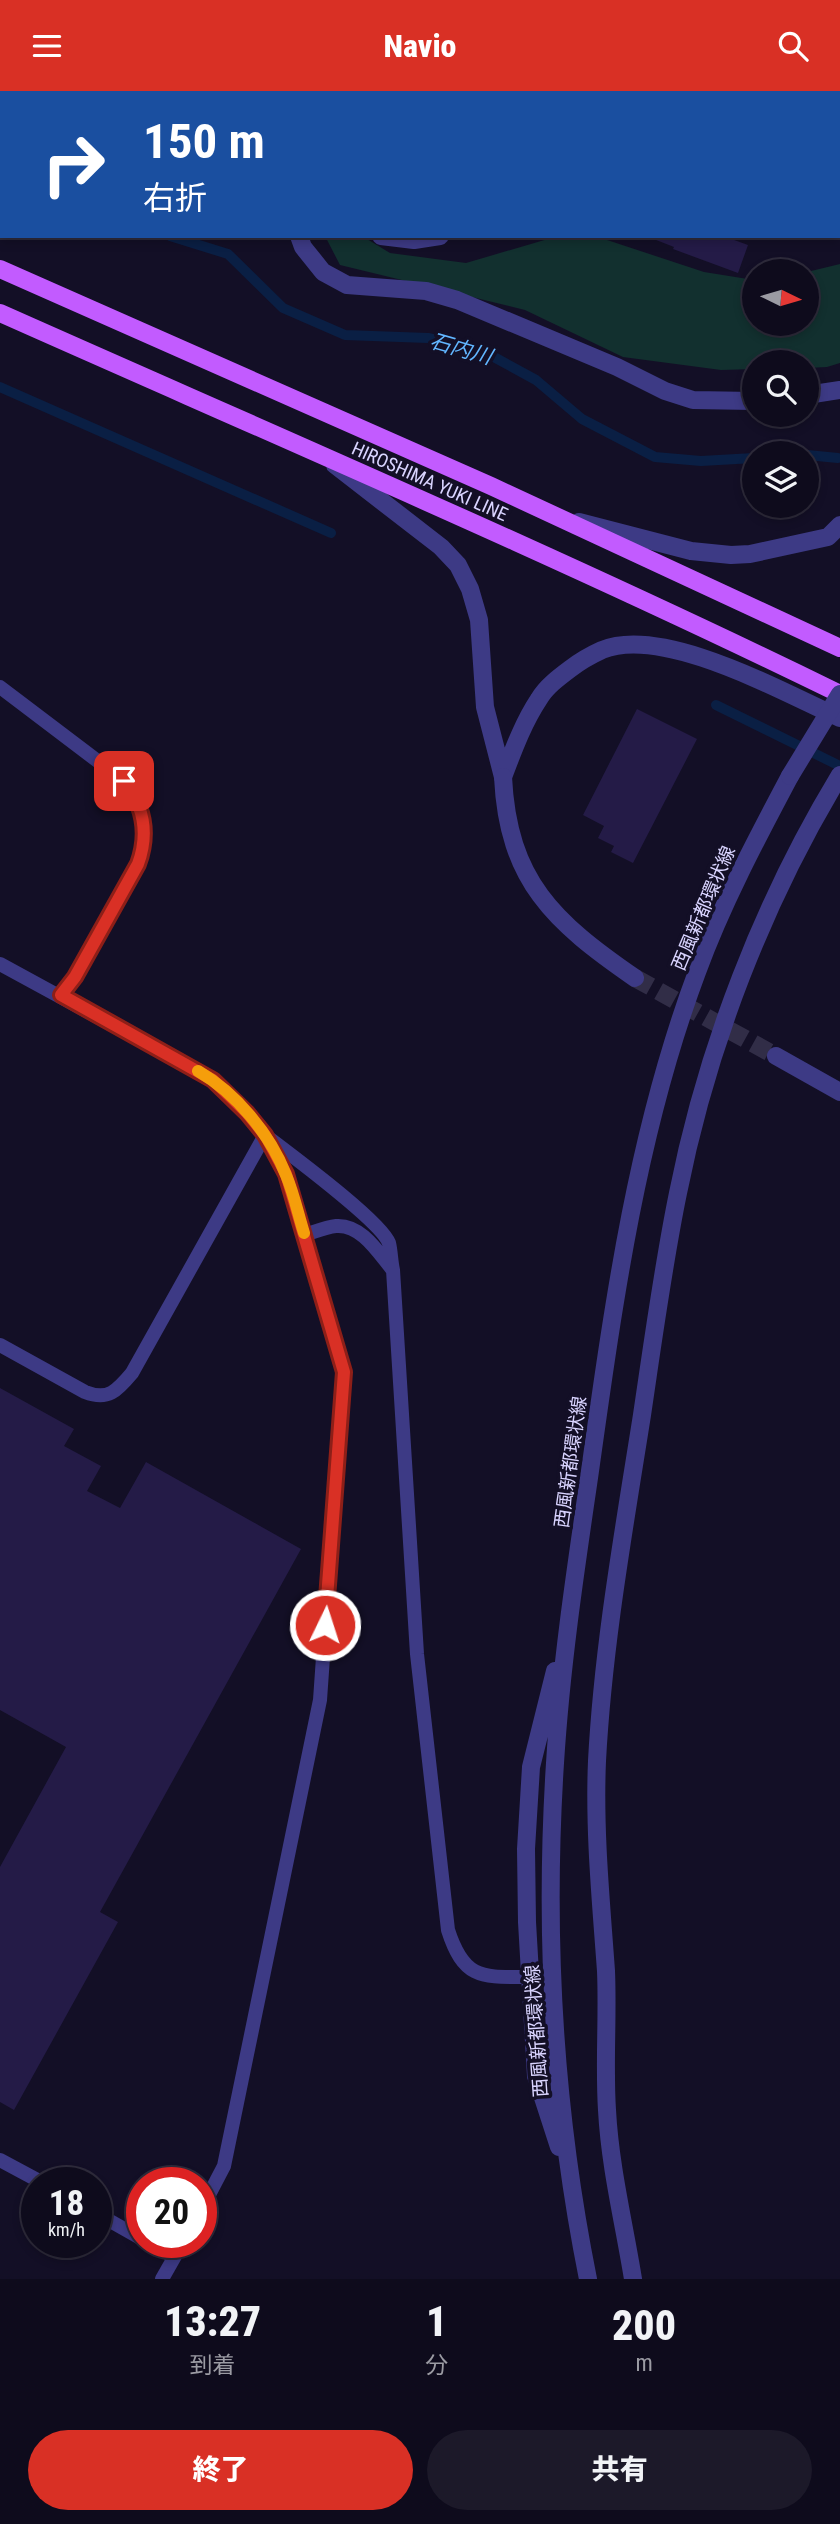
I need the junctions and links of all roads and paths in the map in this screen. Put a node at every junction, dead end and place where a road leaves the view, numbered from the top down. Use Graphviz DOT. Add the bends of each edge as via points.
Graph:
graph roads {
  1 [pos="300,238"];
  2 [pos="398,238"];
  3 [pos="427,238"];
  4 [pos="0,269"];
  5 [pos="0,313"];
  6 [pos="840,390"];
  7 [pos="819,393"];
  8 [pos="742,401"];
  9 [pos="321,454"];
  10 [pos="556,516"];
  11 [pos="840,525"];
  12 [pos="840,648"];
  13 [pos="0,687"];
  14 [pos="840,694"];
  15 [pos="840,718"];
  16 [pos="840,775"];
  17 [pos="503,777"];
  18 [pos="0,964"];
  19 [pos="635,978"];
  20 [pos="61,995"];
  21 [pos="776,1056"];
  22 [pos="840,1092"];
  23 [pos="265,1135"];
  24 [pos="304,1235"];
  25 [pos="393,1270"];
  26 [pos="0,1345"];
  27 [pos="570,1611"];
  28 [pos="529,1977"];
  29 [pos="0,2160"];
  30 [pos="21,2171"];
  31 [pos="217,2179"];
  32 [pos="571,2183"];
  33 [pos="173,2258"];
  34 [pos="162,2279"];
  35 [pos="588,2279"];
  36 [pos="634,2279"];
  1 -- 8 [label="street" via="323,272 347,285 426,291 457,300 665,391 692,400"];
  2 -- 3 [label="street"];
  4 -- 10 [label="main road, HIROSHIMA YUKI LINE"];
  5 -- 9 [label="main road, HIROSHIMA YUKI LINE"];
  6 -- 7 [label="street"];
  9 -- 14 [label="main road, HIROSHIMA YUKI LINE"];
  9 -- 17 [label="street" via="458,565 479,620 485,707"];
  10 -- 11 [label="street" via="691,551 731,555 828,537"];
  10 -- 12 [label="main road, HIROSHIMA YUKI LINE"];
  13 -- 20 [label="lane" via="118,775 134,794 142,816 144,841 138,864"];
  14 -- 27 [label="street, 西風新都環状線, bridge" via="740,871 697,970 652,1115 621,1263"];
  15 -- 17 [label="street" via="706,658 639,644 603,649 557,679 540,697"];
  16 -- 36 [label="street" via="782,883 742,974 696,1117 664,1266 608,1650 596,1811 606,1977 607,2111"];
  17 -- 19 [label="street" via="510,837 539,895 574,932"];
  18 -- 20 [label="lane"];
  20 -- 23 [label="lane" via="213,1080"];
  21 -- 22 [label="street"];
  23 -- 24 [label="lane" via="286,1174"];
  23 -- 25 [label="lane" via="373,1225 388,1241"];
  23 -- 26 [label="lane" via="132,1373 113,1392 95,1396 85,1392"];
  24 -- 25 [label="lane" via="338,1226 353,1229"];
  24 -- 31 [label="lane" via="344,1372 320,1700 224,2166"];
  25 -- 28 [label="lane" via="417,1654 448,1930 454,1948 472,1971"];
  27 -- 28 [label="street" via="531,1767 526,1849"];
  27 -- 32 [label="street, 西風新都環状線" via="555,1760 551,1923 559,2080"];
  28 -- 32 [label="street" via="536,2076"];
  29 -- 30 [label="lane"];
  32 -- 35 [label="street, 西風新都環状線"];
  33 -- 34 [label="lane"];
}
